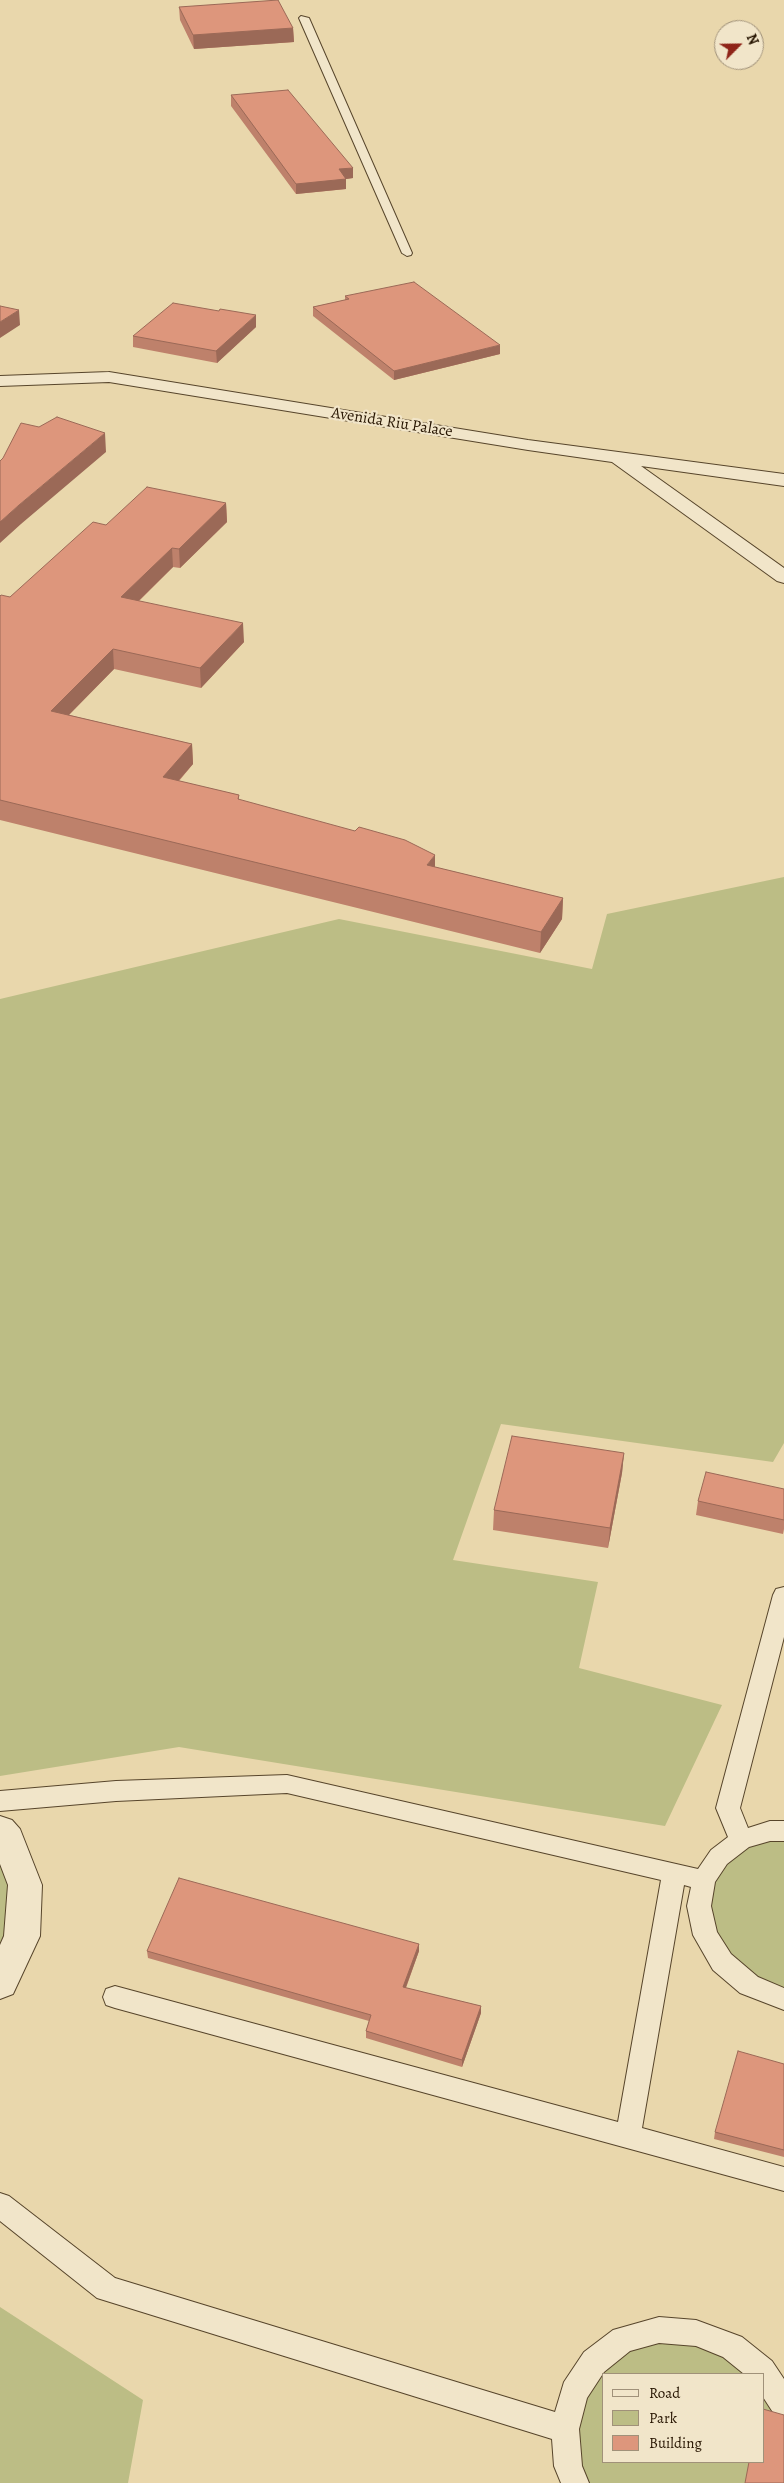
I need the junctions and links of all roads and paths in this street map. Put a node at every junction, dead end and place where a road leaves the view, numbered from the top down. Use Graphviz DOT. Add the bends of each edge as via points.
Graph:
graph roads {
  1 [pos="304,18"];
  2 [pos="407,253"];
  3 [pos="0,381"];
  4 [pos="616,457"];
  5 [pos="784,480"];
  6 [pos="784,577"];
  7 [pos="784,1595"];
  8 [pos="0,1801"];
  9 [pos="0,1830"];
  10 [pos="784,1831"];
  11 [pos="742,1840"];
  12 [pos="674,1872"];
  13 [pos="704,1880"];
  14 [pos="0,1983"];
  15 [pos="115,1997"];
  16 [pos="784,1999"];
  17 [pos="628,2136"];
  18 [pos="784,2179"];
  19 [pos="0,2205"];
  20 [pos="764,2373"];
  21 [pos="764,2373"];
  22 [pos="784,2404"];
  23 [pos="565,2428"];
  24 [pos="575,2483"];
  1 -- 2 [label="lane"];
  3 -- 4 [label="street, Avenida Riu Palace" via="108,377"];
  4 -- 5 [label="street, Avenida Riu Palace"];
  4 -- 6 [label="street"];
  7 -- 11 [label="lane" via="728,1808"];
  8 -- 12 [label="lane" via="116,1791 287,1784"];
  9 -- 14 [label="street" via="8,1839 25,1885 22,1936"];
  10 -- 11 [label="lane" via="770,1831"];
  11 -- 13 [label="lane" via="719,1857"];
  12 -- 13 [label="lane"];
  12 -- 17 [label="lane"];
  13 -- 16 [label="lane" via="699,1906 705,1935 722,1962 749,1985"];
  15 -- 17 [label="lane"];
  17 -- 18 [label="lane"];
  19 -- 23 [label="lane" via="107,2289"];
  20 -- 22 [label="lane"];
  21 -- 23 [label="lane" via="732,2347 696,2333 659,2330 623,2340 594,2362 574,2392"];
  23 -- 24 [label="lane" via="568,2466"];
}
